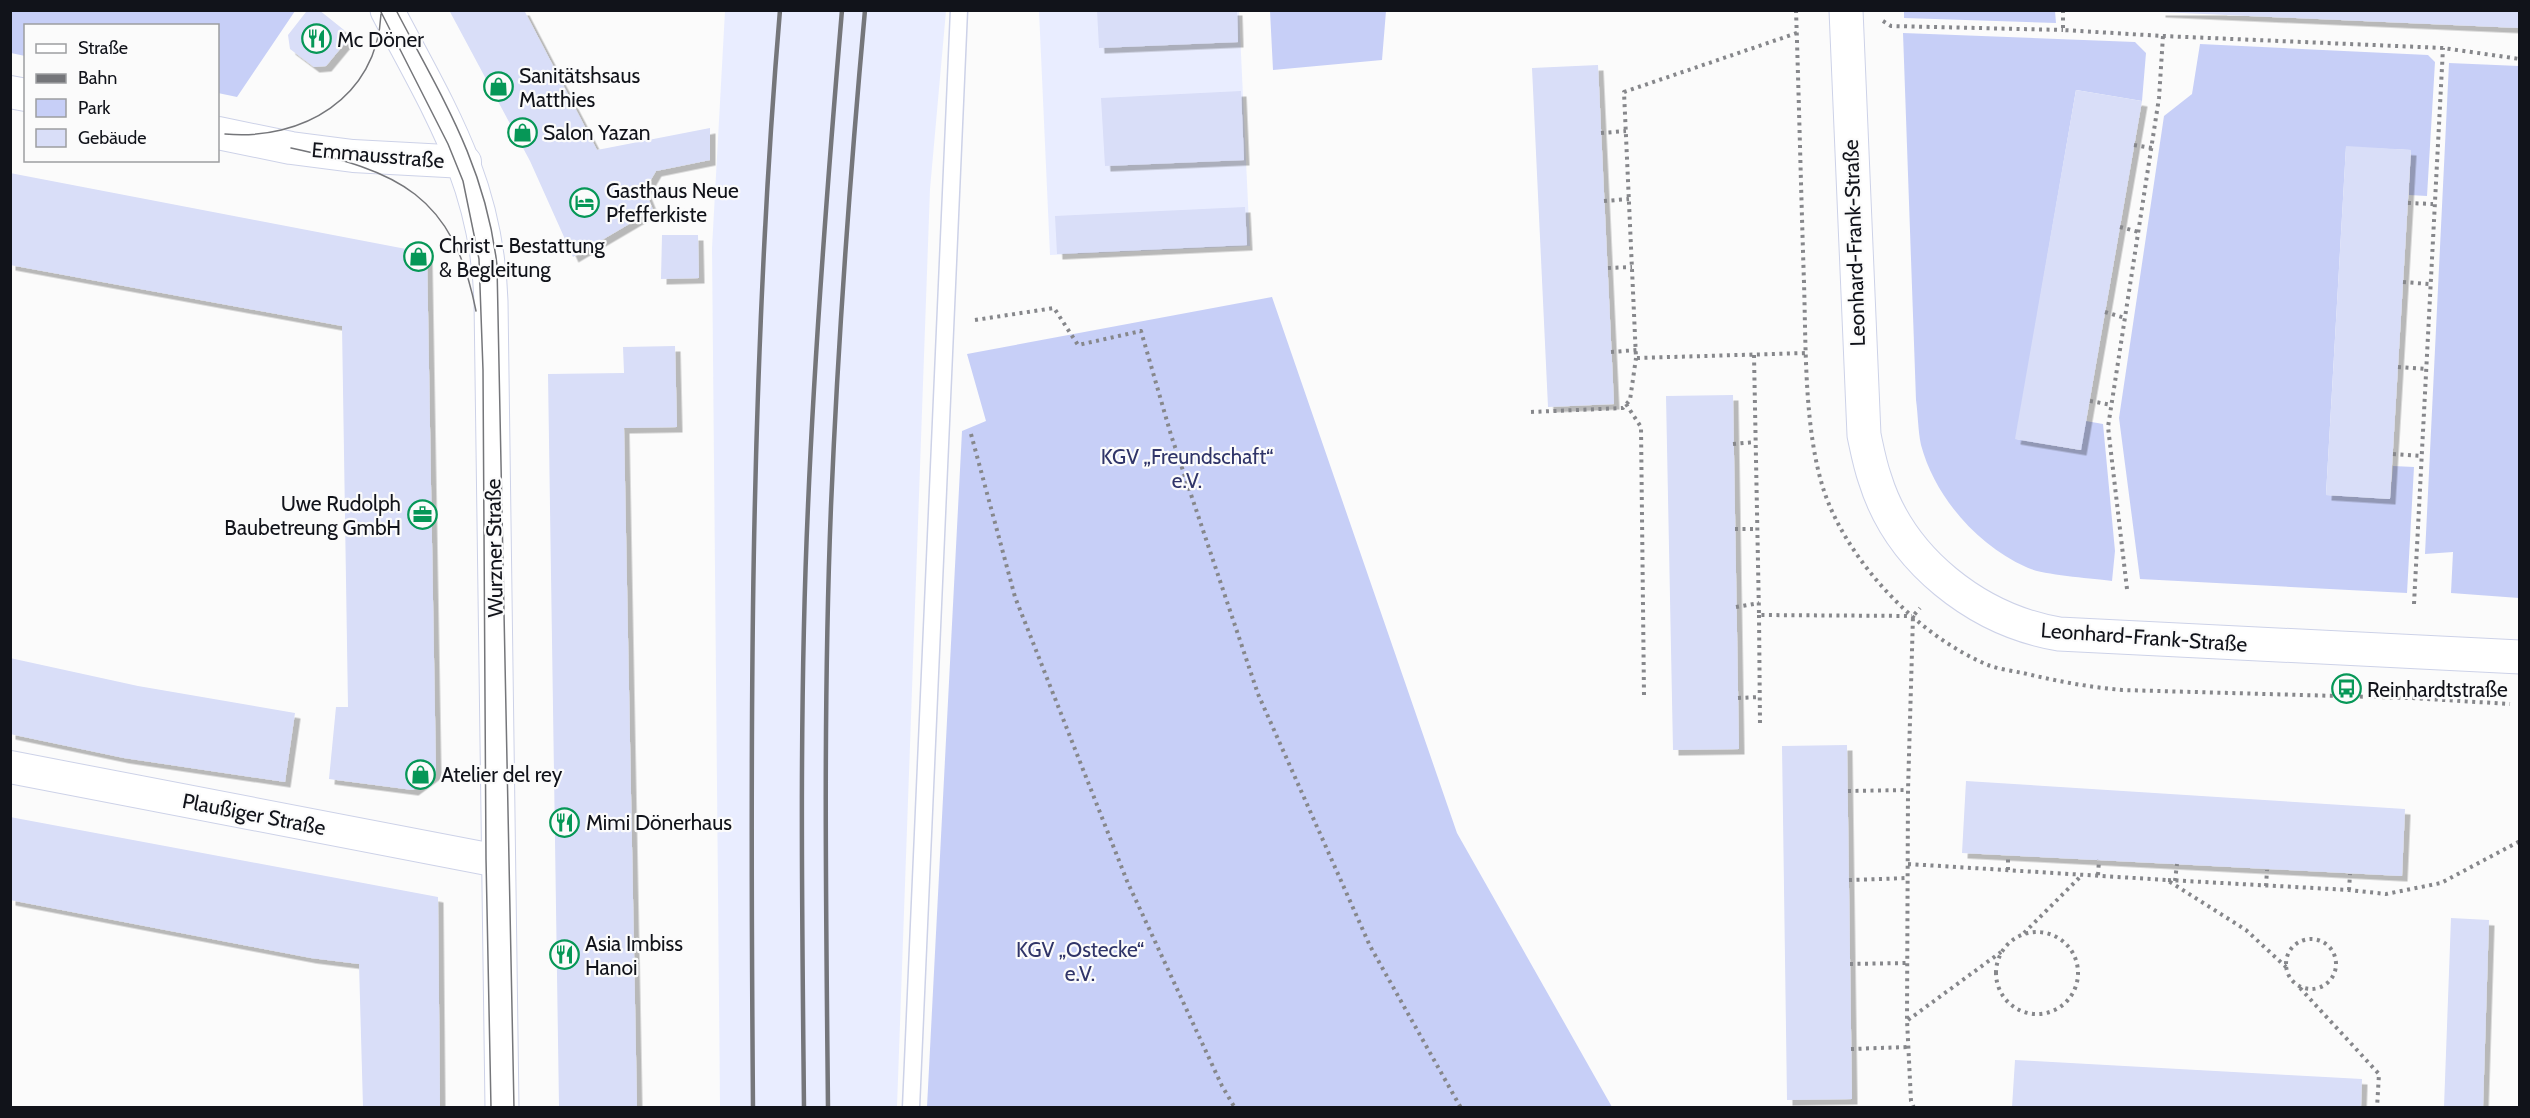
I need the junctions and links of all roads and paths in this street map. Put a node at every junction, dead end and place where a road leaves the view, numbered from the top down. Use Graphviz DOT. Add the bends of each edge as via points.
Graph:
graph roads {
  1 [pos="387,10"];
  2 [pos="959,10"];
  3 [pos="1796,10"];
  4 [pos="1846,10"];
  5 [pos="2063,10"];
  6 [pos="1891,26"];
  7 [pos="2063,30"];
  8 [pos="1797,33"];
  9 [pos="2163,36"];
  10 [pos="2443,48"];
  11 [pos="2520,59"];
  12 [pos="1626,131"];
  13 [pos="219,133"];
  14 [pos="1601,133"];
  15 [pos="2134,145"];
  16 [pos="2152,148"];
  17 [pos="465,162"];
  18 [pos="1629,199"];
  19 [pos="1604,201"];
  20 [pos="2408,203"];
  21 [pos="2433,204"];
  22 [pos="2120,227"];
  23 [pos="2139,232"];
  24 [pos="1632,267"];
  25 [pos="1608,268"];
  26 [pos="2403,282"];
  27 [pos="2429,284"];
  28 [pos="2105,312"];
  29 [pos="2125,318"];
  30 [pos="945,325"];
  31 [pos="1636,350"];
  32 [pos="1611,352"];
  33 [pos="1807,353"];
  34 [pos="1754,355"];
  35 [pos="1636,358"];
  36 [pos="2398,367"];
  37 [pos="2426,369"];
  38 [pos="2090,401"];
  39 [pos="1626,404"];
  40 [pos="2112,405"];
  41 [pos="1530,412"];
  42 [pos="971,431"];
  43 [pos="1755,442"];
  44 [pos="1733,444"];
  45 [pos="2393,454"];
  46 [pos="2421,456"];
  47 [pos="1735,529"];
  48 [pos="1757,529"];
  49 [pos="1947,582"];
  50 [pos="2127,589"];
  51 [pos="1759,603"];
  52 [pos="2414,604"];
  53 [pos="1736,607"];
  54 [pos="1759,615"];
  55 [pos="1913,616"];
  56 [pos="2520,657"];
  57 [pos="1644,696"];
  58 [pos="1760,697"];
  59 [pos="1738,698"];
  60 [pos="2510,704"];
  61 [pos="1760,724"];
  62 [pos="10,766"];
  63 [pos="1908,790"];
  64 [pos="1848,791"];
  65 [pos="2520,841"];
  66 [pos="2008,855"];
  67 [pos="2099,860"];
  68 [pos="498,861"];
  69 [pos="1908,864"];
  70 [pos="2177,864"];
  71 [pos="2008,870"];
  72 [pos="2267,870"];
  73 [pos="2350,874"];
  74 [pos="2083,875"];
  75 [pos="2098,875"];
  76 [pos="1908,878"];
  77 [pos="1849,880"];
  78 [pos="2167,880"];
  79 [pos="2175,881"];
  80 [pos="2266,886"];
  81 [pos="2349,890"];
  82 [pos="2023,933"];
  83 [pos="2001,952"];
  84 [pos="1908,963"];
  85 [pos="1850,964"];
  86 [pos="2286,967"];
  87 [pos="2300,987"];
  88 [pos="1908,1020"];
  89 [pos="1908,1047"];
  90 [pos="1851,1049"];
  91 [pos="502,1107"];
  92 [pos="911,1107"];
  93 [pos="1235,1107"];
  94 [pos="1461,1107"];
  95 [pos="1914,1107"];
  96 [pos="2377,1107"];
  1 -- 17 [label="street, Wurzner Straße"];
  2 -- 30 [label="lane"];
  3 -- 8 [label="path"];
  4 -- 49 [label="street, Leonhard-Frank-Straße" via="1864,435 1875,480 1899,530 1920,558"];
  5 -- 7 [label="path"];
  6 -- 7 [label="path"];
  7 -- 9 [label="path"];
  8 -- 12 [label="path" via="1624,92"];
  8 -- 33 [label="path"];
  9 -- 10 [label="path"];
  9 -- 16 [label="path"];
  10 -- 11 [label="path"];
  10 -- 21 [label="path"];
  12 -- 14 [label="path"];
  12 -- 18 [label="path"];
  13 -- 17 [label="street, Emmausstraße" via="291,148 372,158"];
  15 -- 16 [label="path"];
  16 -- 23 [label="path"];
  17 -- 68 [label="street, Wurzner Straße" via="479,210 490,279"];
  18 -- 19 [label="path"];
  18 -- 24 [label="path"];
  20 -- 21 [label="path"];
  21 -- 27 [label="path"];
  22 -- 23 [label="path"];
  23 -- 29 [label="path"];
  24 -- 25 [label="path"];
  24 -- 31 [label="path"];
  26 -- 27 [label="path"];
  27 -- 37 [label="path"];
  28 -- 29 [label="path"];
  29 -- 40 [label="path"];
  30 -- 92 [label="lane"];
  30 -- 94 [label="path" via="1054,308 1078,345 1141,331 1171,435 1258,694 1370,946"];
  31 -- 32 [label="path"];
  31 -- 35 [label="path"];
  33 -- 34 [label="path"];
  33 -- 55 [label="path" via="1814,441 1824,490 1841,532 1871,574"];
  34 -- 35 [label="path"];
  34 -- 43 [label="path"];
  35 -- 39 [label="path" via="1630,400"];
  36 -- 37 [label="path"];
  37 -- 46 [label="path"];
  38 -- 40 [label="path"];
  39 -- 41 [label="path" via="1623,408"];
  39 -- 57 [label="path" via="1641,427"];
  40 -- 50 [label="path" via="2108,427"];
  42 -- 93 [label="path" via="1020,608 1127,881"];
  43 -- 44 [label="path"];
  43 -- 48 [label="path"];
  45 -- 46 [label="path"];
  46 -- 52 [label="path"];
  47 -- 48 [label="path"];
  48 -- 51 [label="path"];
  49 -- 55 [label="path"];
  49 -- 56 [label="street, Leonhard-Frank-Straße" via="1991,612 2019,625 2059,634"];
  51 -- 53 [label="path"];
  51 -- 54 [label="path"];
  54 -- 55 [label="path"];
  54 -- 58 [label="path"];
  55 -- 60 [label="path" via="1945,642 1989,665 2075,686"];
  55 -- 63 [label="path"];
  58 -- 59 [label="path"];
  58 -- 61 [label="path"];
  62 -- 68 [label="street, Plaußiger Straße"];
  63 -- 64 [label="path"];
  63 -- 69 [label="path"];
  65 -- 81 [label="path" via="2441,883 2386,894"];
  66 -- 71 [label="path"];
  67 -- 75 [label="path"];
  68 -- 91 [label="street, Wurzner Straße"];
  69 -- 71 [label="path"];
  69 -- 76 [label="path"];
  70 -- 79 [label="path"];
  71 -- 74 [label="path"];
  72 -- 80 [label="path"];
  73 -- 81 [label="path"];
  74 -- 75 [label="path"];
  74 -- 82 [label="path"];
  75 -- 78 [label="path"];
  76 -- 77 [label="path"];
  76 -- 84 [label="path"];
  78 -- 79 [label="path"];
  78 -- 86 [label="path" via="2246,930"];
  79 -- 80 [label="path"];
  80 -- 81 [label="path"];
  82 -- 83 [label="path" via="2010,940"];
  82 -- 83 [label="path" via="2051,933 2072,950 2079,975 2076,988 2060,1008 2035,1014 2010,1004 1996,980"];
  83 -- 88 [label="path"];
  84 -- 85 [label="path"];
  84 -- 88 [label="path"];
  86 -- 87 [label="path"];
  86 -- 87 [label="path" via="2289,951 2302,941 2319,940 2332,950 2337,966 2330,981 2316,990"];
  87 -- 96 [label="path" via="2379,1074"];
  88 -- 89 [label="path"];
  89 -- 90 [label="path"];
  89 -- 95 [label="path"];
}
